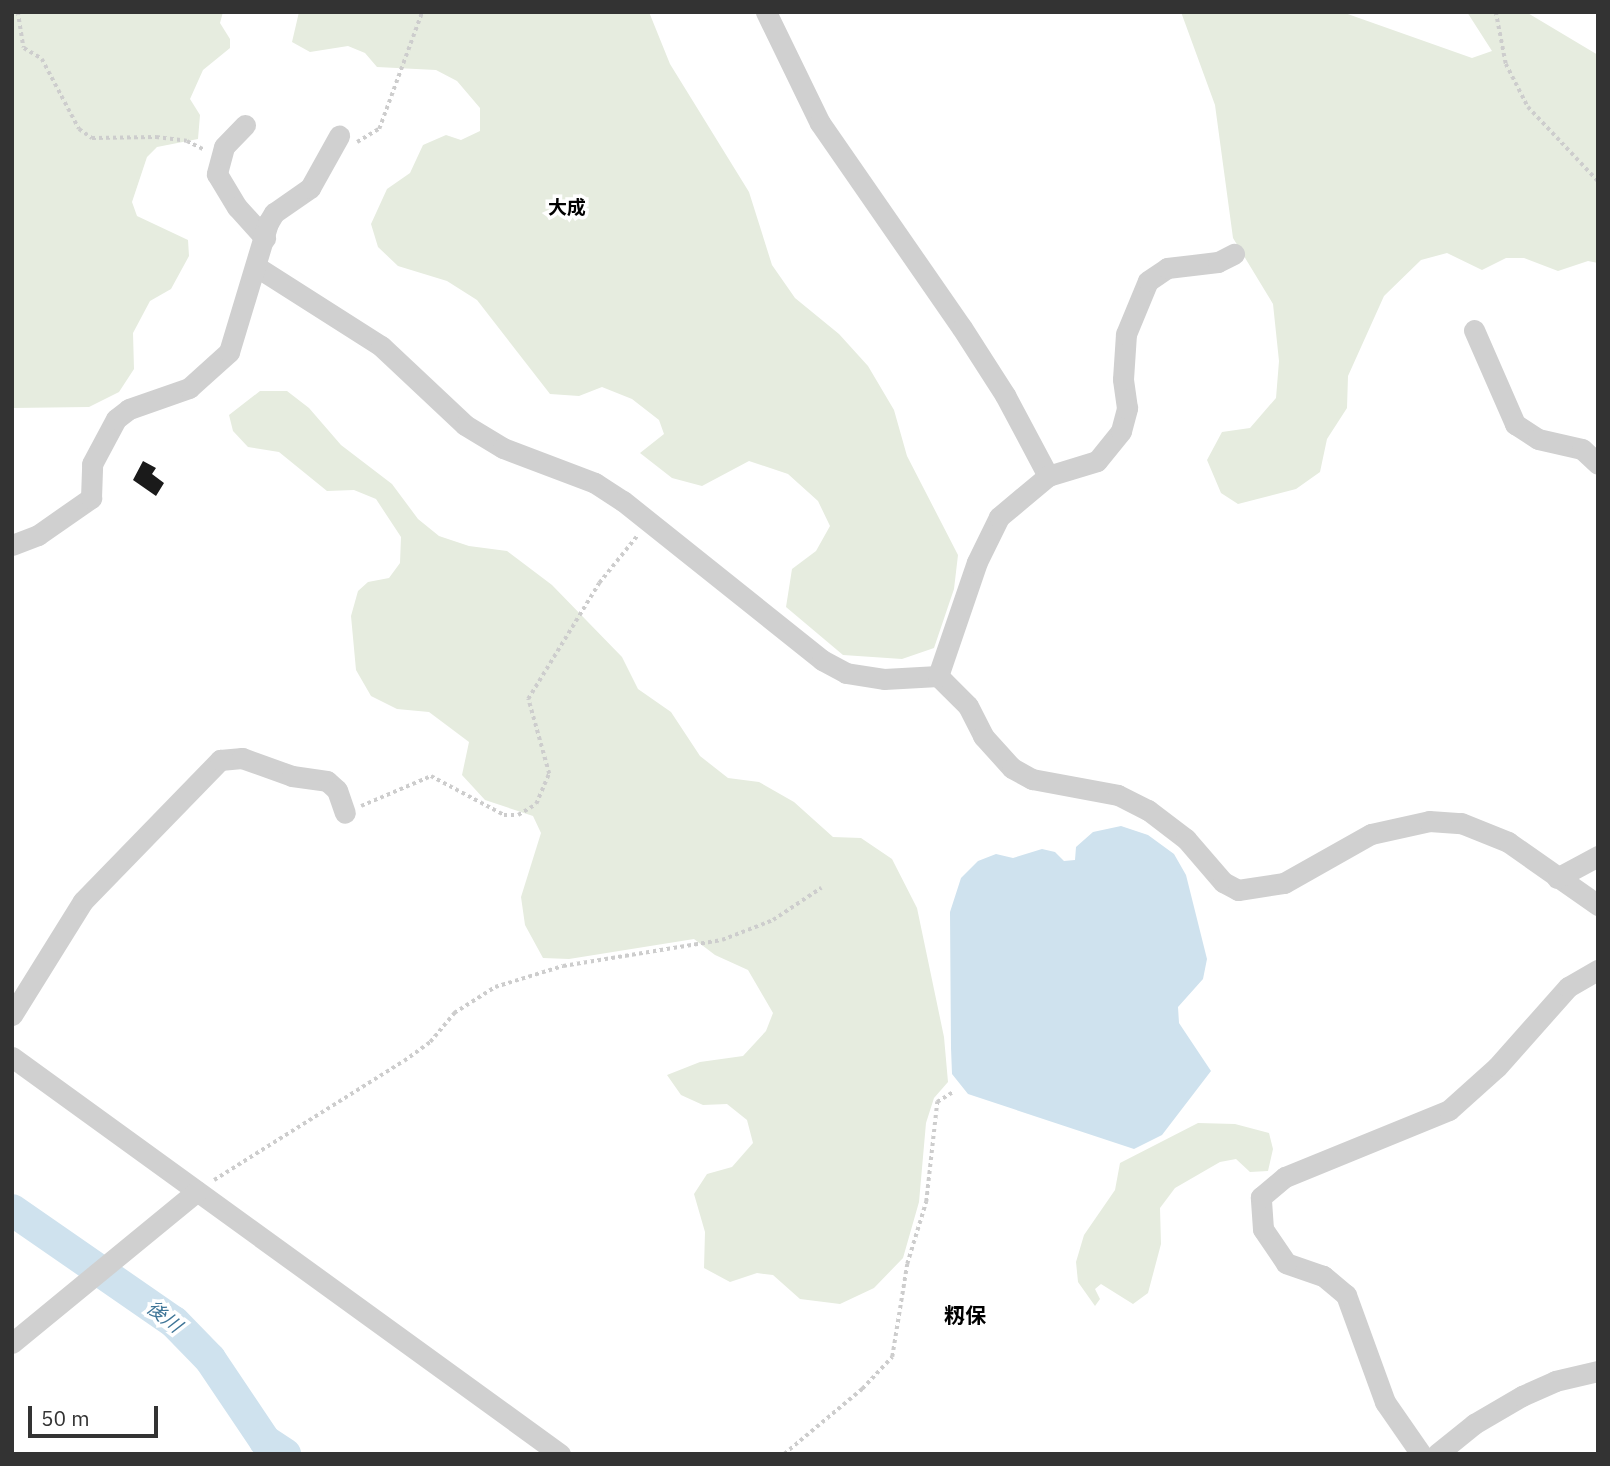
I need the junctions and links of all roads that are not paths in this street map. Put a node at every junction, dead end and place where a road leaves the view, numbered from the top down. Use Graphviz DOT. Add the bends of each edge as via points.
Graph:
graph roads {
  1 [pos="766,12"];
  2 [pos="245,125"];
  3 [pos="338,136"];
  4 [pos="265,238"];
  5 [pos="1234,254"];
  6 [pos="257,267"];
  7 [pos="1474,330"];
  8 [pos="1598,464"];
  9 [pos="1048,476"];
  10 [pos="12,545"];
  11 [pos="938,677"];
  12 [pos="345,813"];
  13 [pos="1598,856"];
  14 [pos="1558,877"];
  15 [pos="1598,905"];
  16 [pos="1598,970"];
  17 [pos="12,1016"];
  18 [pos="12,1057"];
  19 [pos="197,1191"];
  20 [pos="12,1343"];
  21 [pos="1598,1371"];
  22 [pos="561,1454"];
  23 [pos="1420,1454"];
  24 [pos="1437,1454"];
  1 -- 9 [label="street" via="820,123 962,328 1005,395"];
  2 -- 4 [label="street" via="231,137 218,162 220,182"];
  3 -- 4 [label="street" via="310,188 274,213"];
  4 -- 6 [label="street"];
  5 -- 9 [label="street" via="1218,262 1167,268 1149,281 1126,334 1123,379 1127,408 1121,431 1097,461"];
  6 -- 10 [label="street" via="236,335 216,366 189,388 129,409 116,419 92,464 91,498 38,535"];
  6 -- 11 [label="street" via="381,346 465,425 503,448 595,483 822,660 846,673 884,679"];
  7 -- 8 [label="street" via="1515,424 1538,439 1582,449"];
  9 -- 11 [label="street" via="1015,502 991,531"];
  11 -- 14 [label="street" via="968,706 983,736 1012,768 1032,779 1118,795 1148,810 1186,839 1223,882 1238,890 1284,883 1371,834 1429,821 1461,823 1488,832 1521,849"];
  12 -- 17 [label="street" via="337,790 327,781 292,776 242,758 220,760 83,901"];
  13 -- 14 [label="street"];
  14 -- 15 [label="street"];
  16 -- 23 [label="street" via="1569,987 1497,1067 1449,1110 1285,1177 1261,1197 1263,1229 1286,1263 1323,1276 1346,1295 1385,1402"];
  18 -- 19 [label="street"];
  19 -- 20 [label="street"];
  19 -- 22 [label="street"];
  21 -- 24 [label="street" via="1555,1381 1522,1396 1474,1424"];
}
